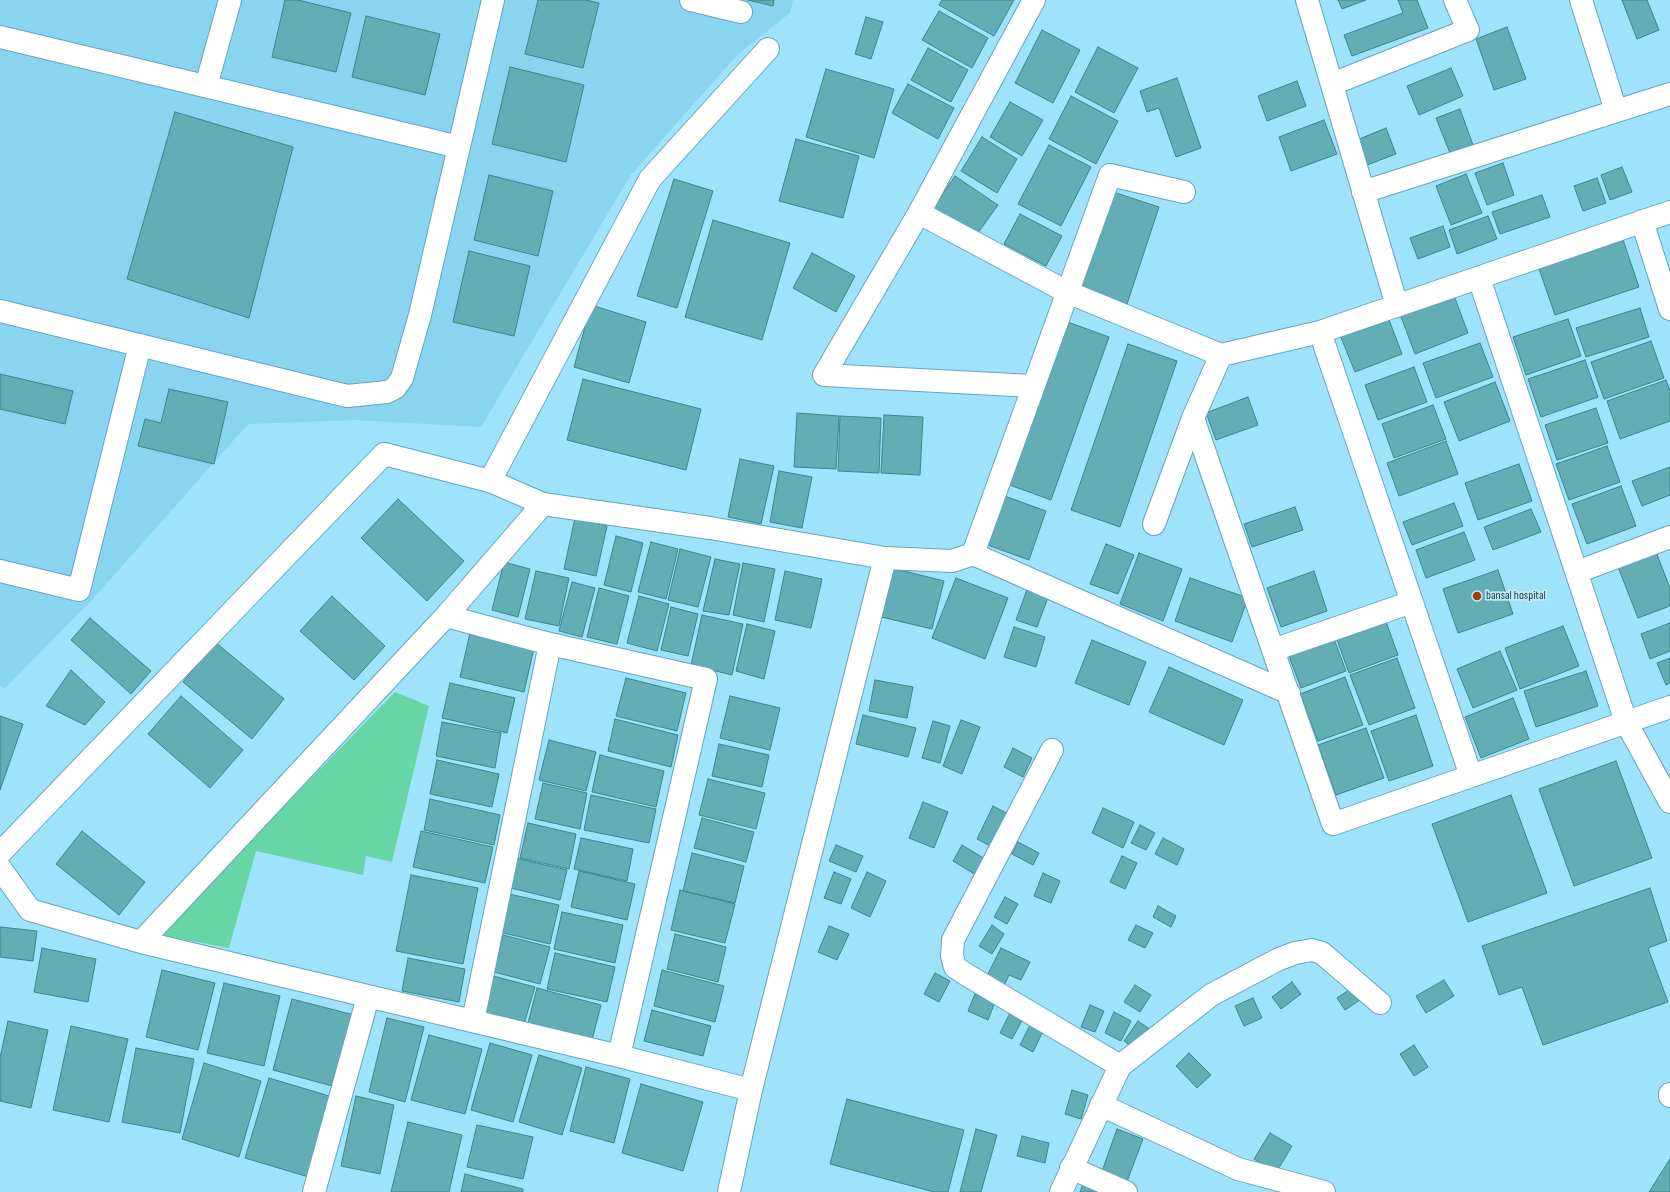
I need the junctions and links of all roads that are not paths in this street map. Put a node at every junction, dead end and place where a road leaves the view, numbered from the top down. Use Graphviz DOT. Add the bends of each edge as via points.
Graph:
graph roads {
  1 [pos="230,0"];
  2 [pos="493,0"];
  3 [pos="691,0"];
  4 [pos="1034,0"];
  5 [pos="1307,0"];
  6 [pos="1456,0"];
  7 [pos="1581,0"];
  8 [pos="741,12"];
  9 [pos="0,37"];
  10 [pos="768,49"];
  11 [pos="1332,84"];
  12 [pos="206,86"];
  13 [pos="1670,94"];
  14 [pos="1616,111"];
  15 [pos="459,147"];
  16 [pos="1184,192"];
  17 [pos="1363,192"];
  18 [pos="1670,212"];
  19 [pos="919,213"];
  20 [pos="1642,221"];
  21 [pos="1479,278"];
  22 [pos="1067,292"];
  23 [pos="1397,306"];
  24 [pos="1670,309"];
  25 [pos="0,311"];
  26 [pos="1320,332"];
  27 [pos="140,345"];
  28 [pos="1221,355"];
  29 [pos="1034,386"];
  30 [pos="1193,418"];
  31 [pos="490,481"];
  32 [pos="543,504"];
  33 [pos="1154,524"];
  34 [pos="1670,537"];
  35 [pos="973,554"];
  36 [pos="885,558"];
  37 [pos="0,571"];
  38 [pos="1577,572"];
  39 [pos="1412,602"];
  40 [pos="446,616"];
  41 [pos="550,644"];
  42 [pos="1273,650"];
  43 [pos="1289,693"];
  44 [pos="1670,707"];
  45 [pos="1626,722"];
  46 [pos="1052,750"];
  47 [pos="1471,776"];
  48 [pos="1670,802"];
  49 [pos="0,853"];
  50 [pos="0,868"];
  51 [pos="141,942"];
  52 [pos="368,998"];
  53 [pos="1380,1003"];
  54 [pos="473,1021"];
  55 [pos="619,1056"];
  56 [pos="1120,1066"];
  57 [pos="751,1090"];
  58 [pos="1101,1105"];
  59 [pos="1071,1168"];
  60 [pos="314,1192"];
  61 [pos="729,1192"];
  62 [pos="1061,1192"];
  63 [pos="1126,1192"];
  64 [pos="1324,1192"];
  1 -- 12 [label="street"];
  2 -- 15 [label="street"];
  3 -- 8 [label="street"];
  4 -- 19 [label="street"];
  5 -- 11 [label="street"];
  6 -- 11 [label="street" via="1468,30"];
  7 -- 14 [label="street"];
  9 -- 12 [label="street"];
  10 -- 31 [label="street" via="650,179"];
  11 -- 17 [label="street"];
  12 -- 15 [label="street"];
  13 -- 14 [label="street"];
  14 -- 17 [label="street"];
  15 -- 27 [label="street" via="420,315 402,378 395,388 387,392 347,396"];
  16 -- 22 [label="street" via="1110,175"];
  17 -- 23 [label="street"];
  18 -- 20 [label="street"];
  19 -- 22 [label="street"];
  19 -- 29 [label="street" via="824,375"];
  20 -- 21 [label="street"];
  20 -- 24 [label="street"];
  21 -- 23 [label="street"];
  21 -- 38 [label="street"];
  22 -- 28 [label="street"];
  22 -- 29 [label="street"];
  23 -- 26 [label="street"];
  25 -- 27 [label="street"];
  26 -- 28 [label="street"];
  26 -- 39 [label="street"];
  27 -- 37 [label="street" via="79,590"];
  28 -- 30 [label="street"];
  29 -- 35 [label="street"];
  30 -- 33 [label="street"];
  30 -- 42 [label="street"];
  31 -- 32 [label="street"];
  31 -- 49 [label="street" via="384,454"];
  32 -- 36 [label="street" via="710,528"];
  32 -- 40 [label="street"];
  34 -- 38 [label="street"];
  35 -- 36 [label="street" via="952,561"];
  35 -- 43 [label="street"];
  36 -- 57 [label="street"];
  38 -- 45 [label="street"];
  39 -- 42 [label="street"];
  39 -- 47 [label="street"];
  40 -- 41 [label="street"];
  40 -- 51 [label="street"];
  41 -- 54 [label="street"];
  41 -- 55 [label="street" via="706,679"];
  42 -- 43 [label="street"];
  43 -- 47 [label="street" via="1333,824"];
  44 -- 45 [label="street"];
  45 -- 47 [label="street"];
  45 -- 48 [label="street"];
  46 -- 56 [label="street" via="953,940 952,956 955,967"];
  50 -- 51 [label="street" via="30,910"];
  51 -- 52 [label="street"];
  52 -- 54 [label="street"];
  52 -- 60 [label="street"];
  53 -- 56 [label="street" via="1322,953 1312,950 1295,953 1211,995"];
  54 -- 55 [label="street"];
  55 -- 57 [label="street"];
  56 -- 58 [label="street"];
  57 -- 61 [label="street"];
  58 -- 59 [label="street"];
  58 -- 64 [label="street" via="1238,1169"];
  59 -- 62 [label="street"];
  59 -- 63 [label="street"];
}
